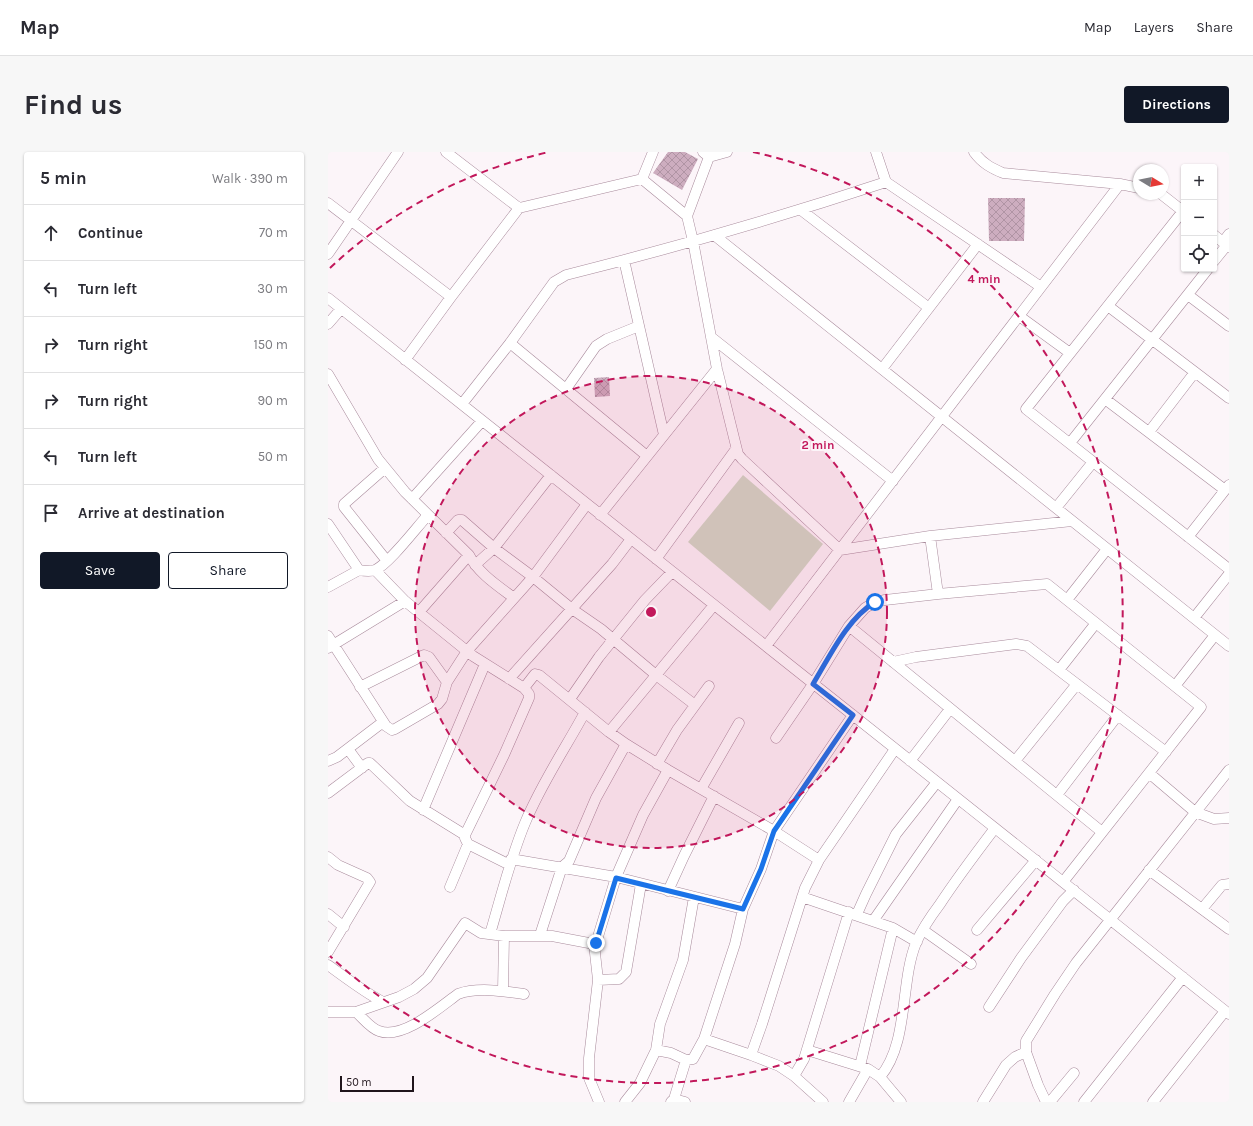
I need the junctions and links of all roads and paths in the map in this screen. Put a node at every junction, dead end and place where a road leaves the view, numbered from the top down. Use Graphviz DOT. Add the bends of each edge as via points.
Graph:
graph roads {
  1 [pos="398,152"];
  2 [pos="446,152"];
  3 [pos="653,152"];
  4 [pos="727,152"];
  5 [pos="876,152"];
  6 [pos="974,152"];
  7 [pos="706,155"];
  8 [pos="642,179"];
  9 [pos="886,182"];
  10 [pos="1120,184"];
  11 [pos="1133,187"];
  12 [pos="1168,200"];
  13 [pos="328,202"];
  14 [pos="519,208"];
  15 [pos="801,210"];
  16 [pos="1181,210"];
  17 [pos="1181,214"];
  18 [pos="687,216"];
  19 [pos="351,220"];
  20 [pos="714,235"];
  21 [pos="1217,237"];
  22 [pos="694,241"];
  23 [pos="1227,242"];
  24 [pos="978,244"];
  25 [pos="328,254"];
  26 [pos="1217,257"];
  27 [pos="624,260"];
  28 [pos="1206,272"];
  29 [pos="1041,287"];
  30 [pos="1188,295"];
  31 [pos="451,297"];
  32 [pos="328,298"];
  33 [pos="1108,306"];
  34 [pos="929,308"];
  35 [pos="341,309"];
  36 [pos="1019,316"];
  37 [pos="328,324"];
  38 [pos="639,326"];
  39 [pos="1229,326"];
  40 [pos="711,336"];
  41 [pos="1152,340"];
  42 [pos="510,344"];
  43 [pos="1070,353"];
  44 [pos="405,360"];
  45 [pos="717,369"];
  46 [pos="882,369"];
  47 [pos="1195,372"];
  48 [pos="328,374"];
  49 [pos="566,389"];
  50 [pos="1229,398"];
  51 [pos="1105,399"];
  52 [pos="462,404"];
  53 [pos="942,417"];
  54 [pos="482,421"];
  55 [pos="1149,432"];
  56 [pos="664,435"];
  57 [pos="1070,444"];
  58 [pos="736,449"];
  59 [pos="647,456"];
  60 [pos="1093,462"];
  61 [pos="385,468"];
  62 [pos="550,475"];
  63 [pos="893,481"];
  64 [pos="1227,488"];
  65 [pos="412,499"];
  66 [pos="587,504"];
  67 [pos="1056,508"];
  68 [pos="428,515"];
  69 [pos="600,515"];
  70 [pos="1072,521"];
  71 [pos="329,529"];
  72 [pos="446,533"];
  73 [pos="930,536"];
  74 [pos="1188,536"];
  75 [pos="631,539"];
  76 [pos="494,548"];
  77 [pos="1107,549"];
  78 [pos="840,550"];
  79 [pos="469,555"];
  80 [pos="656,559"];
  81 [pos="387,561"];
  82 [pos="475,565"];
  83 [pos="1229,569"];
  84 [pos="359,570"];
  85 [pos="375,570"];
  86 [pos="672,572"];
  87 [pos="1229,574"];
  88 [pos="533,577"];
  89 [pos="328,587"];
  90 [pos="938,594"];
  91 [pos="514,598"];
  92 [pos="1067,600"];
  93 [pos="405,601"];
  94 [pos="714,605"];
  95 [pos="572,609"];
  96 [pos="419,612"];
  97 [pos="1194,618"];
  98 [pos="1096,622"];
  99 [pos="849,626"];
  100 [pos="1215,635"];
  101 [pos="614,640"];
  102 [pos="330,643"];
  103 [pos="766,646"];
  104 [pos="1229,646"];
  105 [pos="467,651"];
  106 [pos="892,662"];
  107 [pos="485,664"];
  108 [pos="1059,670"];
  109 [pos="656,675"];
  110 [pos="509,679"];
  111 [pos="447,682"];
  112 [pos="813,684"];
  113 [pos="1077,684"];
  114 [pos="709,686"];
  115 [pos="1175,686"];
  116 [pos="360,687"];
  117 [pos="524,688"];
  118 [pos="570,699"];
  119 [pos="695,705"];
  120 [pos="950,709"];
  121 [pos="584,712"];
  122 [pos="853,715"];
  123 [pos="1118,715"];
  124 [pos="383,722"];
  125 [pos="739,724"];
  126 [pos="609,732"];
  127 [pos="776,738"];
  128 [pos="626,744"];
  129 [pos="895,748"];
  130 [pos="348,749"];
  131 [pos="1166,752"];
  132 [pos="910,760"];
  133 [pos="328,761"];
  134 [pos="1015,762"];
  135 [pos="657,764"];
  136 [pos="362,768"];
  137 [pos="668,770"];
  138 [pos="1229,770"];
  139 [pos="1149,773"];
  140 [pos="937,782"];
  141 [pos="701,789"];
  142 [pos="328,793"];
  143 [pos="1057,795"];
  144 [pos="714,796"];
  145 [pos="958,799"];
  146 [pos="423,810"];
  147 [pos="1196,812"];
  148 [pos="1229,818"];
  149 [pos="995,828"];
  150 [pos="774,831"];
  151 [pos="1102,832"];
  152 [pos="466,840"];
  153 [pos="328,857"];
  154 [pos="820,860"];
  155 [pos="1036,860"];
  156 [pos="511,862"];
  157 [pos="562,867"];
  158 [pos="1149,870"];
  159 [pos="616,878"];
  160 [pos="1063,882"];
  161 [pos="641,884"];
  162 [pos="1229,884"];
  163 [pos="450,887"];
  164 [pos="1074,890"];
  165 [pos="668,891"];
  166 [pos="694,897"];
  167 [pos="802,897"];
  168 [pos="743,909"];
  169 [pos="1202,909"];
  170 [pos="853,913"];
  171 [pos="328,914"];
  172 [pos="1110,919"];
  173 [pos="873,920"];
  174 [pos="344,927"];
  175 [pos="894,928"];
  176 [pos="1229,929"];
  177 [pos="923,930"];
  178 [pos="977,930"];
  179 [pos="490,934"];
  180 [pos="504,936"];
  181 [pos="540,936"];
  182 [pos="917,942"];
  183 [pos="594,944"];
  184 [pos="328,952"];
  185 [pos="971,964"];
  186 [pos="328,965"];
  187 [pos="1183,977"];
  188 [pos="598,980"];
  189 [pos="503,991"];
  190 [pos="524,994"];
  191 [pos="383,1002"];
  192 [pos="989,1007"];
  193 [pos="328,1012"];
  194 [pos="356,1012"];
  195 [pos="1227,1012"];
  196 [pos="704,1040"];
  197 [pos="656,1050"];
  198 [pos="807,1050"];
  199 [pos="1026,1052"];
  200 [pos="751,1055"];
  201 [pos="686,1060"];
  202 [pos="864,1067"];
  203 [pos="1074,1073"];
  204 [pos="794,1076"];
  205 [pos="880,1077"];
  206 [pos="673,1100"];
  207 [pos="599,1102"];
  208 [pos="625,1102"];
  209 [pos="685,1102"];
  210 [pos="823,1102"];
  211 [pos="849,1102"];
  212 [pos="901,1102"];
  213 [pos="983,1102"];
  214 [pos="1046,1102"];
  215 [pos="1050,1102"];
  216 [pos="1084,1102"];
  217 [pos="1153,1102"];
  1 -- 19 [label="street"];
  2 -- 14 [label="street"];
  3 -- 8 [label="street"];
  4 -- 7 [label="street"];
  5 -- 9 [label="street"];
  6 -- 10 [label="street" via="980,160 1003,172"];
  7 -- 18 [label="street"];
  8 -- 14 [label="street"];
  8 -- 18 [label="street"];
  9 -- 15 [label="street"];
  9 -- 24 [label="street"];
  10 -- 11 [label="street"];
  10 -- 29 [label="street"];
  12 -- 16 [label="street"];
  13 -- 19 [label="street"];
  14 -- 31 [label="street"];
  15 -- 20 [label="street"];
  15 -- 34 [label="street"];
  17 -- 33 [label="street"];
  18 -- 22 [label="street"];
  19 -- 25 [label="street"];
  19 -- 31 [label="street"];
  20 -- 22 [label="street"];
  20 -- 46 [label="street"];
  21 -- 23 [label="street"];
  22 -- 27 [label="street"];
  22 -- 40 [label="street"];
  23 -- 26 [label="street"];
  24 -- 29 [label="street"];
  24 -- 34 [label="street"];
  27 -- 38 [label="street"];
  27 -- 42 [label="street" via="559,278"];
  28 -- 30 [label="street"];
  29 -- 36 [label="street"];
  30 -- 39 [label="street"];
  30 -- 41 [label="street"];
  31 -- 44 [label="street"];
  32 -- 35 [label="street"];
  33 -- 41 [label="street"];
  33 -- 43 [label="street"];
  34 -- 46 [label="street"];
  35 -- 37 [label="street"];
  35 -- 44 [label="street"];
  36 -- 43 [label="street"];
  36 -- 53 [label="street"];
  38 -- 49 [label="street" via="596,346"];
  38 -- 56 [label="street"];
  40 -- 45 [label="street"];
  40 -- 63 [label="street"];
  41 -- 47 [label="street"];
  41 -- 51 [label="street"];
  42 -- 49 [label="street"];
  42 -- 52 [label="street"];
  43 -- 57 [label="street" via="1026,409"];
  44 -- 52 [label="street"];
  45 -- 56 [label="street"];
  45 -- 58 [label="street"];
  46 -- 53 [label="street"];
  47 -- 50 [label="street"];
  47 -- 55 [label="street"];
  48 -- 61 [label="street"];
  49 -- 59 [label="street"];
  51 -- 55 [label="street"];
  51 -- 57 [label="street"];
  52 -- 54 [label="street"];
  53 -- 63 [label="street"];
  53 -- 67 [label="street"];
  54 -- 62 [label="street"];
  54 -- 65 [label="street"];
  55 -- 64 [label="street"];
  56 -- 59 [label="street"];
  57 -- 60 [label="street"];
  58 -- 78 [label="street" via="742,459"];
  58 -- 80 [label="street"];
  59 -- 69 [label="street"];
  60 -- 67 [label="street"];
  60 -- 74 [label="street"];
  61 -- 65 [label="street"];
  61 -- 81 [label="street" via="344,504 344,507"];
  62 -- 66 [label="street"];
  62 -- 76 [label="street"];
  63 -- 78 [label="street"];
  64 -- 74 [label="street"];
  65 -- 68 [label="street"];
  66 -- 69 [label="street"];
  66 -- 88 [label="street"];
  67 -- 70 [label="street"];
  68 -- 72 [label="street"];
  68 -- 81 [label="street"];
  69 -- 75 [label="street"];
  70 -- 73 [label="street"];
  70 -- 77 [label="street"];
  71 -- 84 [label="street"];
  72 -- 76 [label="street" via="458,520 462,520"];
  72 -- 79 [label="street"];
  73 -- 78 [label="street"];
  73 -- 90 [label="street"];
  74 -- 83 [label="street"];
  75 -- 80 [label="street"];
  75 -- 95 [label="street"];
  76 -- 82 [label="street"];
  76 -- 88 [label="street"];
  77 -- 92 [label="street"];
  77 -- 97 [label="street"];
  78 -- 103 [label="street"];
  79 -- 82 [label="street"];
  79 -- 96 [label="street"];
  80 -- 86 [label="street"];
  81 -- 85 [label="street"];
  82 -- 91 [label="street"];
  84 -- 85 [label="street"];
  84 -- 89 [label="street"];
  85 -- 93 [label="street"];
  86 -- 94 [label="street"];
  86 -- 101 [label="street" via="645,600"];
  87 -- 97 [label="street"];
  88 -- 91 [label="street"];
  88 -- 95 [label="street"];
  90 -- 92 [label="street" via="1047,584"];
  90 -- 99 [label="street" via="875,602 865,608"];
  91 -- 105 [label="street"];
  92 -- 98 [label="street"];
  93 -- 96 [label="street"];
  93 -- 102 [label="street"];
  94 -- 103 [label="street"];
  94 -- 109 [label="street"];
  95 -- 101 [label="street"];
  95 -- 110 [label="street"];
  96 -- 105 [label="street"];
  97 -- 100 [label="street"];
  98 -- 108 [label="street"];
  98 -- 115 [label="street"];
  99 -- 106 [label="street"];
  99 -- 112 [label="street"];
  100 -- 104 [label="street"];
  100 -- 115 [label="street"];
  101 -- 109 [label="street"];
  101 -- 118 [label="street"];
  102 -- 116 [label="street"];
  103 -- 112 [label="street"];
  105 -- 107 [label="street"];
  105 -- 111 [label="street"];
  106 -- 108 [label="street" via="1016,644 1027,646"];
  106 -- 120 [label="street"];
  107 -- 110 [label="street"];
  107 -- 146 [label="street"];
  108 -- 113 [label="street"];
  109 -- 119 [label="street"];
  109 -- 126 [label="street"];
  110 -- 117 [label="street"];
  111 -- 116 [label="street" via="429,657 424,655"];
  111 -- 124 [label="street" via="442,699 431,709 395,729 389,729"];
  112 -- 122 [label="street"];
  112 -- 127 [label="street"];
  113 -- 123 [label="street"];
  113 -- 134 [label="street"];
  114 -- 119 [label="street"];
  115 -- 131 [label="street" via="1201,707"];
  116 -- 124 [label="street"];
  117 -- 118 [label="street" via="533,676 538,674"];
  117 -- 152 [label="street" via="529,698"];
  118 -- 121 [label="street"];
  119 -- 135 [label="street"];
  120 -- 132 [label="street"];
  120 -- 134 [label="street"];
  121 -- 126 [label="street"];
  121 -- 156 [label="street" via="531,810"];
  122 -- 129 [label="street"];
  122 -- 150 [label="street"];
  123 -- 131 [label="street"];
  123 -- 143 [label="street"];
  124 -- 130 [label="street"];
  125 -- 141 [label="street"];
  126 -- 128 [label="street"];
  128 -- 135 [label="street"];
  128 -- 157 [label="street" via="596,798 569,861"];
  129 -- 132 [label="street"];
  129 -- 154 [label="street"];
  130 -- 133 [label="street"];
  130 -- 136 [label="street"];
  131 -- 139 [label="street"];
  132 -- 140 [label="street"];
  134 -- 143 [label="street"];
  135 -- 137 [label="street"];
  136 -- 142 [label="street"];
  136 -- 146 [label="street" via="368,763 372,764 405,797"];
  137 -- 141 [label="street"];
  137 -- 159 [label="street" via="644,815"];
  138 -- 147 [label="street"];
  139 -- 147 [label="street"];
  139 -- 151 [label="street"];
  140 -- 145 [label="street"];
  140 -- 170 [label="street" via="896,834 866,894"];
  141 -- 144 [label="street"];
  143 -- 151 [label="street"];
  144 -- 150 [label="street"];
  144 -- 165 [label="street"];
  145 -- 149 [label="street"];
  145 -- 173 [label="street"];
  146 -- 152 [label="street"];
  147 -- 148 [label="street" via="1214,820"];
  147 -- 158 [label="street"];
  149 -- 155 [label="street"];
  149 -- 177 [label="street" via="950,888"];
  150 -- 154 [label="street"];
  150 -- 168 [label="street"];
  151 -- 160 [label="street"];
  152 -- 156 [label="street"];
  152 -- 163 [label="street"];
  153 -- 174 [label="street" via="370,882"];
  154 -- 167 [label="street"];
  155 -- 160 [label="street"];
  155 -- 178 [label="street"];
  156 -- 157 [label="street"];
  156 -- 179 [label="street"];
  157 -- 159 [label="street"];
  157 -- 181 [label="street"];
  158 -- 169 [label="street"];
  158 -- 172 [label="street"];
  159 -- 161 [label="street"];
  159 -- 183 [label="street"];
  160 -- 164 [label="street"];
  161 -- 165 [label="street"];
  161 -- 188 [label="street" via="626,972 619,979"];
  162 -- 169 [label="street" via="1222,885"];
  164 -- 172 [label="street"];
  164 -- 192 [label="street" via="1021,958"];
  165 -- 166 [label="street"];
  166 -- 168 [label="street"];
  166 -- 197 [label="street" via="683,960 660,1024"];
  167 -- 170 [label="street"];
  167 -- 200 [label="street"];
  168 -- 196 [label="street" via="733,951"];
  169 -- 176 [label="street"];
  170 -- 173 [label="street"];
  170 -- 198 [label="street"];
  171 -- 174 [label="street"];
  172 -- 187 [label="street"];
  172 -- 199 [label="street" via="1055,994 1026,1041"];
  173 -- 175 [label="street"];
  174 -- 184 [label="street"];
  175 -- 182 [label="street"];
  175 -- 202 [label="street"];
  177 -- 182 [label="street"];
  177 -- 185 [label="street"];
  179 -- 180 [label="street"];
  179 -- 191 [label="street" via="481,933 465,923 428,978 409,992"];
  180 -- 181 [label="street"];
  180 -- 189 [label="street"];
  181 -- 183 [label="street"];
  182 -- 205 [label="street" via="911,960 900,1028 892,1056"];
  183 -- 188 [label="street"];
  186 -- 191 [label="street"];
  187 -- 195 [label="street"];
  187 -- 216 [label="street"];
  188 -- 207 [label="street" via="589,1078"];
  189 -- 190 [label="street"];
  189 -- 194 [label="street" via="458,994 414,1026 397,1031 381,1032"];
  191 -- 194 [label="street"];
  193 -- 194 [label="street"];
  195 -- 217 [label="street"];
  196 -- 200 [label="street"];
  196 -- 201 [label="street" via="693,1059"];
  197 -- 201 [label="street"];
  197 -- 208 [label="street" via="640,1083"];
  198 -- 202 [label="street"];
  198 -- 204 [label="street"];
  199 -- 213 [label="street" via="1006,1065"];
  199 -- 214 [label="street"];
  200 -- 204 [label="street" via="779,1066"];
  201 -- 206 [label="street"];
  202 -- 205 [label="street"];
  202 -- 211 [label="street"];
  203 -- 215 [label="street"];
  204 -- 210 [label="street"];
  205 -- 212 [label="street"];
  206 -- 209 [label="street"];
}
